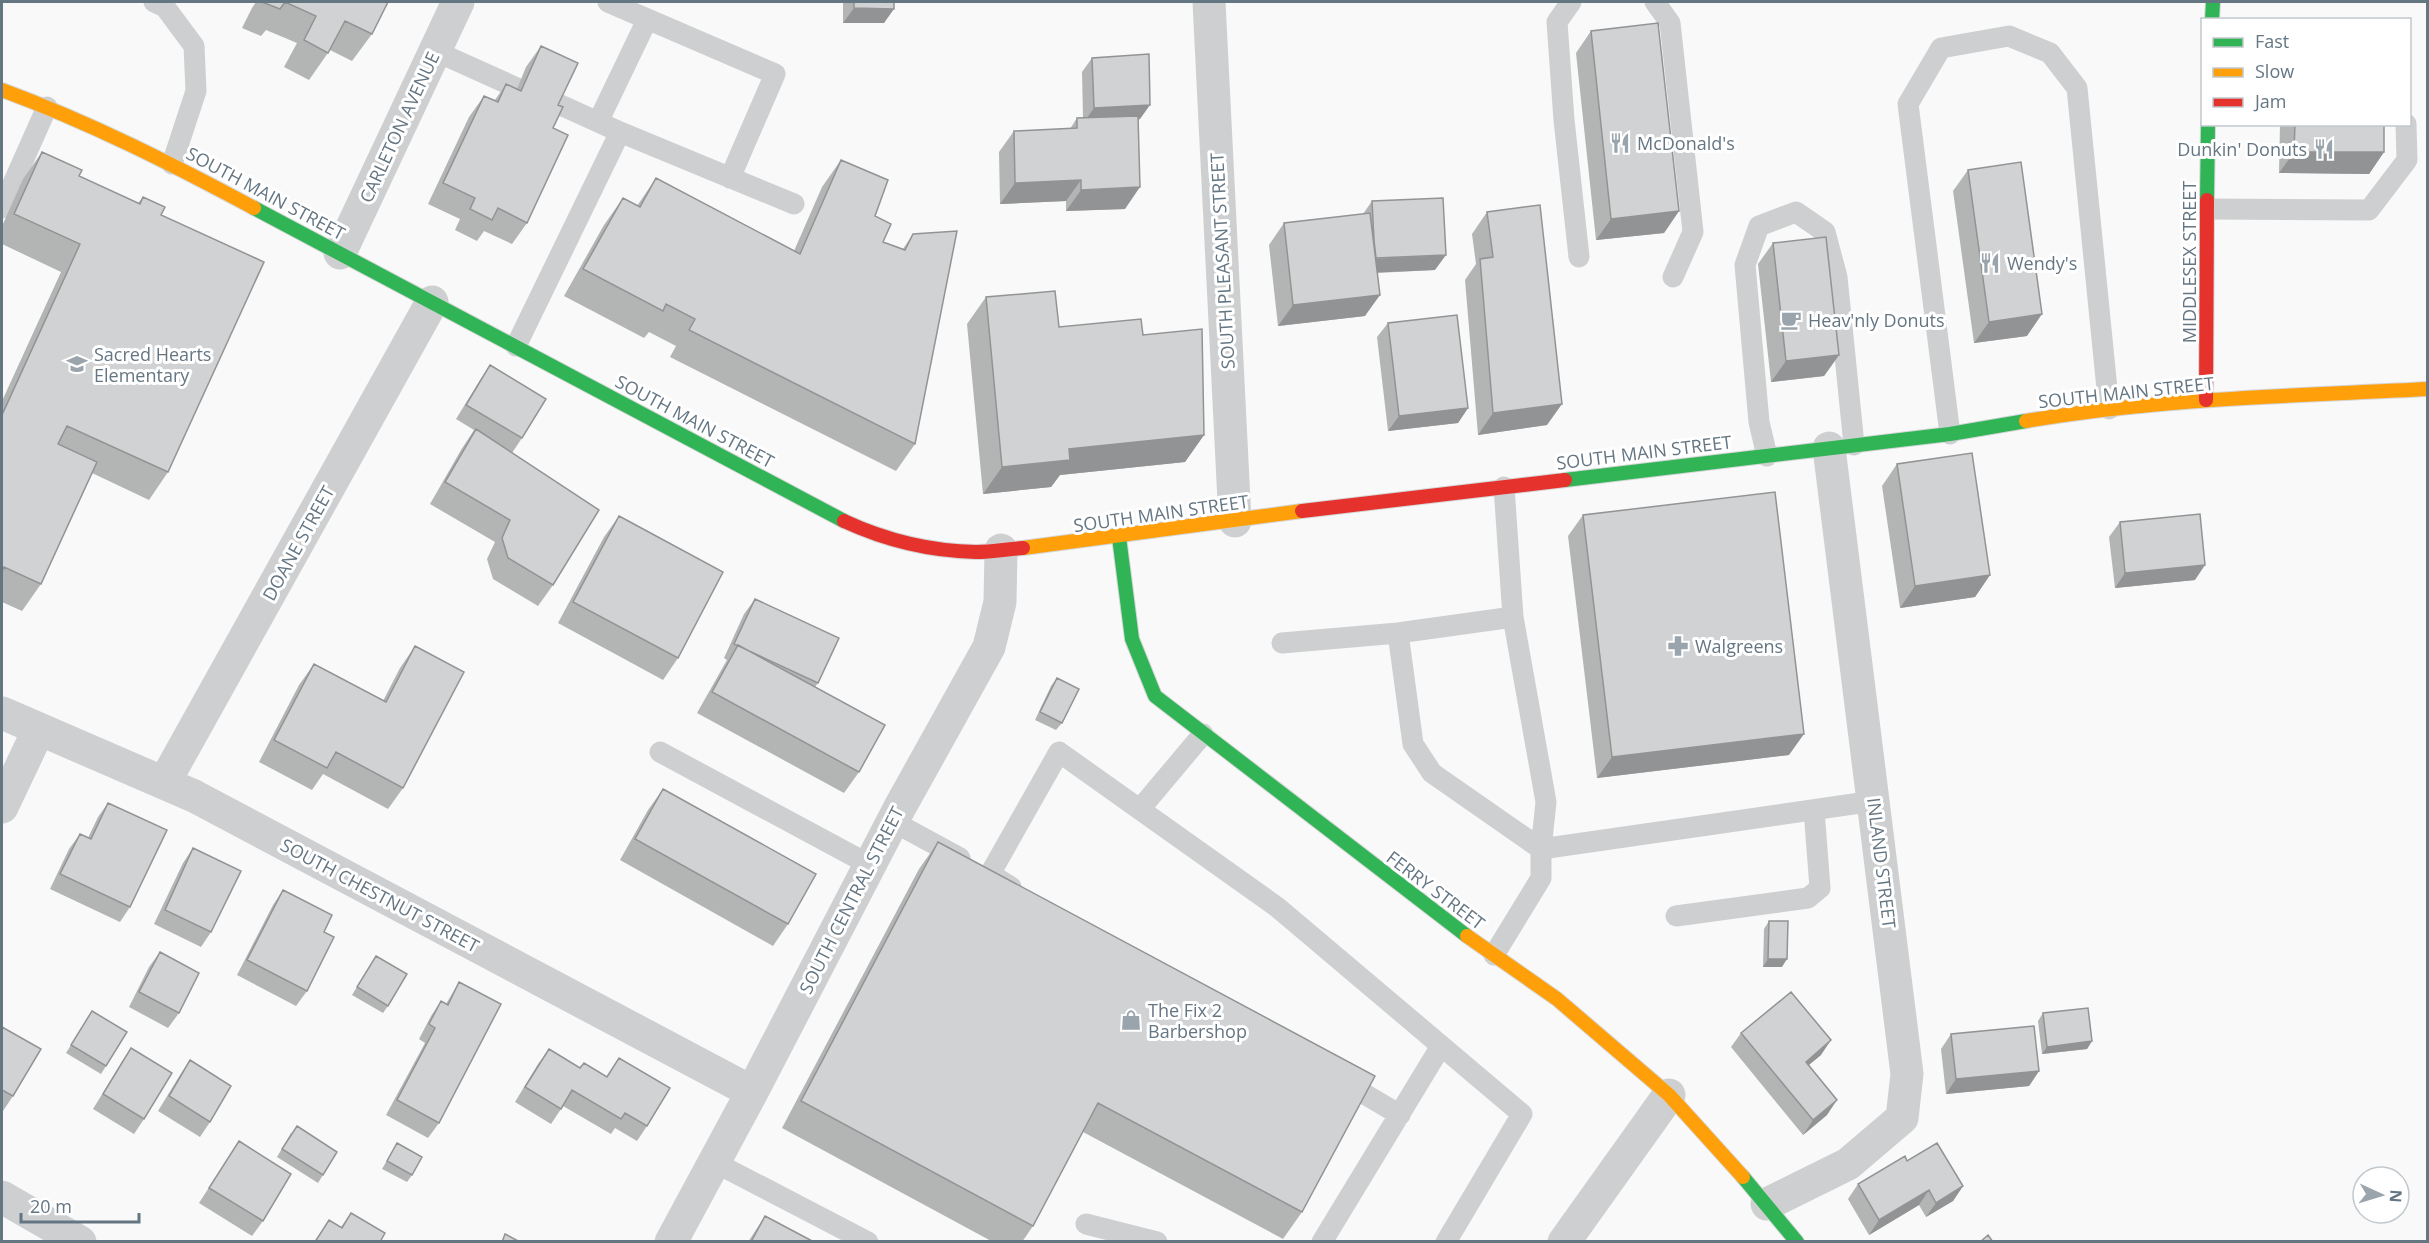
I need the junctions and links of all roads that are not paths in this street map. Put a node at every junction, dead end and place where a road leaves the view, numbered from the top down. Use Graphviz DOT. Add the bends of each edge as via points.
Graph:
graph roads {
  1 [pos="154,2"];
  2 [pos="458,2"];
  3 [pos="608,2"];
  4 [pos="1209,2"];
  5 [pos="1571,2"];
  6 [pos="1655,2"];
  7 [pos="2213,2"];
  8 [pos="2212,18"];
  9 [pos="647,20"];
  10 [pos="435,51"];
  11 [pos="517,88"];
  12 [pos="2,90"];
  13 [pos="555,102"];
  14 [pos="47,107"];
  15 [pos="598,122"];
  16 [pos="2208,126"];
  17 [pos="2406,126"];
  18 [pos="620,132"];
  19 [pos="172,164"];
  20 [pos="730,178"];
  21 [pos="794,204"];
  22 [pos="2,208"];
  23 [pos="2208,209"];
  24 [pos="340,253"];
  25 [pos="1579,257"];
  26 [pos="1673,277"];
  27 [pos="432,302"];
  28 [pos="516,346"];
  29 [pos="2427,389"];
  30 [pos="2206,400"];
  31 [pos="2109,409"];
  32 [pos="1950,434"];
  33 [pos="1842,446"];
  34 [pos="1767,456"];
  35 [pos="1504,487"];
  36 [pos="1235,521"];
  37 [pos="1119,537"];
  38 [pos="1001,550"];
  39 [pos="1513,617"];
  40 [pos="1398,633"];
  41 [pos="1282,643"];
  42 [pos="2,713"];
  43 [pos="39,729"];
  44 [pos="1203,734"];
  45 [pos="660,752"];
  46 [pos="164,783"];
  47 [pos="1874,801"];
  48 [pos="2,807"];
  49 [pos="1140,809"];
  50 [pos="1814,810"];
  51 [pos="892,821"];
  52 [pos="1541,849"];
  53 [pos="870,865"];
  54 [pos="990,874"];
  55 [pos="1031,898"];
  56 [pos="1676,916"];
  57 [pos="1494,955"];
  58 [pos="1441,1046"];
  59 [pos="1328,1072"];
  60 [pos="752,1092"];
  61 [pos="1669,1095"];
  62 [pos="1400,1115"];
  63 [pos="714,1162"];
  64 [pos="2,1197"];
  65 [pos="1767,1204"];
  66 [pos="1086,1224"];
  67 [pos="80,1242"];
  68 [pos="671,1242"];
  69 [pos="868,1242"];
  70 [pos="1157,1242"];
  71 [pos="1322,1242"];
  72 [pos="1446,1242"];
  73 [pos="1564,1242"];
  74 [pos="1797,1242"];
  1 -- 19 [label="lane" via="165,7 194,45 196,91"];
  2 -- 10 [label="street, CARLETON AVENUE"];
  3 -- 9 [label="lane"];
  4 -- 36 [label="street, SOUTH PLEASANT STREET"];
  5 -- 25 [label="lane" via="1557,22"];
  6 -- 26 [label="lane" via="1670,23 1692,232"];
  7 -- 8 [label="main road"];
  9 -- 15 [label="lane"];
  9 -- 20 [label="lane" via="775,74"];
  10 -- 11 [label="lane"];
  10 -- 24 [label="street, CARLETON AVENUE"];
  12 -- 14 [label="main road, SOUTH MAIN STREET"];
  13 -- 15 [label="lane"];
  14 -- 19 [label="main road, SOUTH MAIN STREET"];
  14 -- 22 [label="lane"];
  15 -- 18 [label="lane"];
  16 -- 23 [label="main road, MIDDLESEX STREET"];
  17 -- 23 [label="lane" via="2407,160 2369,210"];
  18 -- 20 [label="lane"];
  18 -- 28 [label="lane"];
  19 -- 24 [label="main road, SOUTH MAIN STREET"];
  20 -- 21 [label="lane"];
  23 -- 30 [label="main road, MIDDLESEX STREET"];
  24 -- 27 [label="main road, SOUTH MAIN STREET"];
  27 -- 28 [label="main road, SOUTH MAIN STREET"];
  27 -- 46 [label="street, DOANE STREET"];
  28 -- 38 [label="main road, SOUTH MAIN STREET" via="864,530 917,546 977,552"];
  29 -- 30 [label="main road, SOUTH MAIN STREET"];
  30 -- 31 [label="main road, SOUTH MAIN STREET"];
  31 -- 32 [label="main road, SOUTH MAIN STREET"];
  31 -- 32 [label="lane" via="2077,88 2050,53 2009,36 1941,48 1908,104"];
  32 -- 33 [label="main road, SOUTH MAIN STREET"];
  33 -- 34 [label="main road, SOUTH MAIN STREET"];
  33 -- 34 [label="lane" via="1837,277 1825,232 1796,212 1759,226 1745,265 1759,422"];
  33 -- 47 [label="street, INLAND STREET"];
  34 -- 35 [label="main road, SOUTH MAIN STREET"];
  35 -- 36 [label="main road, SOUTH MAIN STREET"];
  35 -- 39 [label="lane"];
  36 -- 37 [label="main road, SOUTH MAIN STREET"];
  37 -- 38 [label="main road, SOUTH MAIN STREET"];
  37 -- 44 [label="main road, FERRY STREET" via="1132,639 1155,696"];
  38 -- 51 [label="street, SOUTH CENTRAL STREET" via="1000,602 988,647"];
  39 -- 40 [label="lane"];
  39 -- 52 [label="lane" via="1546,802"];
  40 -- 41 [label="lane"];
  40 -- 52 [label="lane" via="1413,744 1432,773"];
  42 -- 43 [label="street, SOUTH CHESTNUT STREET"];
  43 -- 46 [label="street, SOUTH CHESTNUT STREET"];
  43 -- 48 [label="street"];
  44 -- 49 [label="lane"];
  44 -- 57 [label="main road, FERRY STREET"];
  45 -- 53 [label="lane"];
  46 -- 60 [label="street, SOUTH CHESTNUT STREET"];
  47 -- 50 [label="lane"];
  47 -- 65 [label="street, INLAND STREET" via="1908,1074 1902,1118 1848,1164"];
  49 -- 54 [label="lane" via="1059,752"];
  49 -- 58 [label="lane" via="1277,907"];
  50 -- 52 [label="lane"];
  50 -- 56 [label="lane" via="1820,888 1808,898"];
  51 -- 53 [label="street, SOUTH CENTRAL STREET"];
  51 -- 54 [label="lane"];
  52 -- 57 [label="lane" via="1541,878"];
  53 -- 60 [label="street, SOUTH CENTRAL STREET"];
  54 -- 55 [label="lane"];
  57 -- 61 [label="main road, FERRY STREET" via="1557,999"];
  58 -- 62 [label="lane"];
  58 -- 72 [label="lane" via="1522,1114"];
  59 -- 62 [label="lane"];
  60 -- 63 [label="street, SOUTH CENTRAL STREET"];
  61 -- 65 [label="main road, FERRY STREET"];
  61 -- 73 [label="street"];
  62 -- 71 [label="lane"];
  63 -- 68 [label="street, SOUTH CENTRAL STREET"];
  63 -- 69 [label="lane"];
  64 -- 67 [label="street"];
  65 -- 74 [label="main road, FERRY STREET"];
  66 -- 70 [label="lane"];
}
